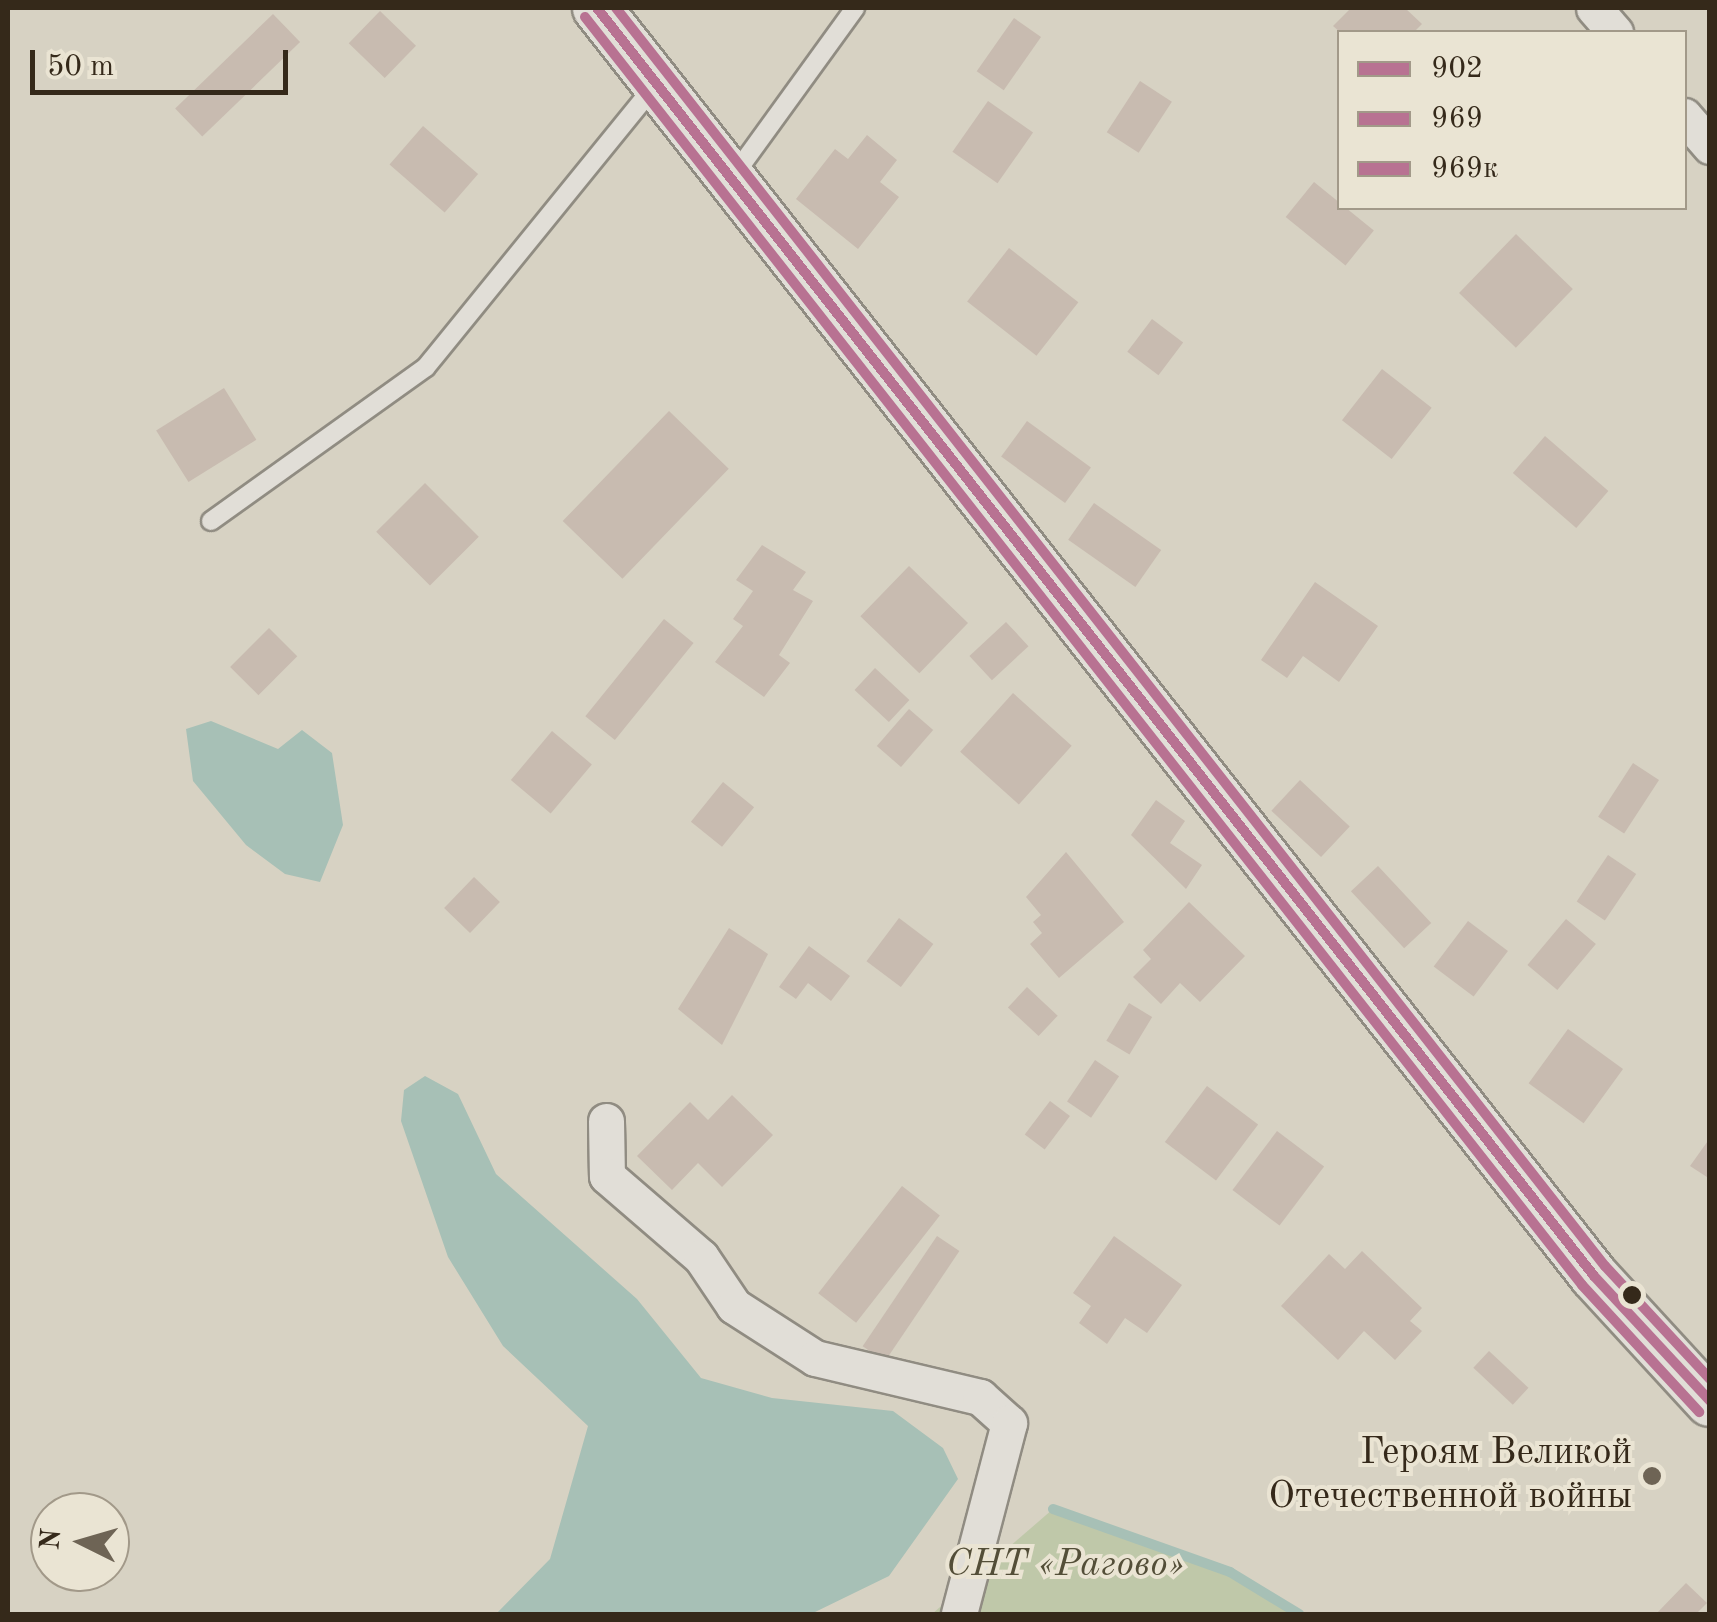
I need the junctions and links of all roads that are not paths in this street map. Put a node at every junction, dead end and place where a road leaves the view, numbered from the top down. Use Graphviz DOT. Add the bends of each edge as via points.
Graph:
graph roads {
  1 [pos="597,8"];
  2 [pos="855,8"];
  3 [pos="1594,8"];
  4 [pos="1612,30"];
  5 [pos="657,83"];
  6 [pos="1687,119"];
  7 [pos="1710,146"];
  8 [pos="732,178"];
  9 [pos="211,521"];
  10 [pos="606,1121"];
  11 [pos="1710,1402"];
  12 [pos="959,1614"];
  1 -- 5 [label="street"];
  2 -- 8 [label="lane"];
  3 -- 4 [label="street"];
  5 -- 8 [label="street"];
  5 -- 9 [label="lane" via="426,366"];
  6 -- 7 [label="street"];
  8 -- 11 [label="street" via="1594,1276"];
  10 -- 12 [label="street" via="607,1176 702,1257 734,1306 815,1358 980,1397 1009,1423"];
}
